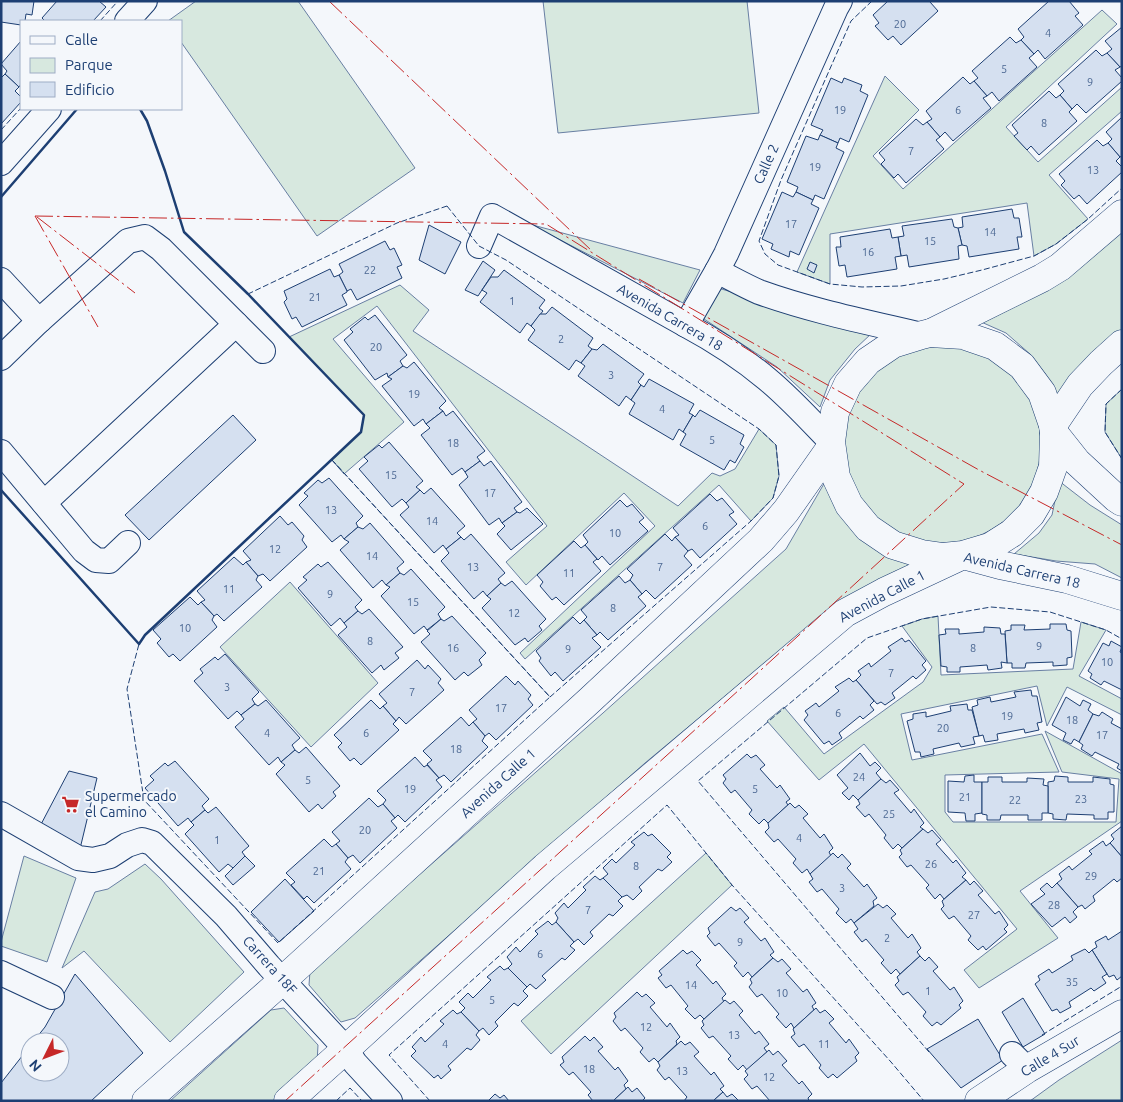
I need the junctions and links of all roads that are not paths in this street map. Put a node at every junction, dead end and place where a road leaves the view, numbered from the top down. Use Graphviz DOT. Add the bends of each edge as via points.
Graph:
graph roads {
  1 [pos="145,1"];
  2 [pos="840,1"];
  3 [pos="128,20"];
  4 [pos="48,110"];
  5 [pos="1,163"];
  6 [pos="1122,214"];
  7 [pos="479,246"];
  8 [pos="717,272"];
  9 [pos="1,280"];
  10 [pos="39,321"];
  11 [pos="236,324"];
  12 [pos="686,324"];
  13 [pos="926,334"];
  14 [pos="1122,344"];
  15 [pos="263,351"];
  16 [pos="1,358"];
  17 [pos="1053,429"];
  18 [pos="831,445"];
  19 [pos="1,452"];
  20 [pos="1122,502"];
  21 [pos="44,503"];
  22 [pos="128,543"];
  23 [pos="963,555"];
  24 [pos="1122,596"];
  25 [pos="1,814"];
  26 [pos="1,973"];
  27 [pos="283,980"];
  28 [pos="52,997"];
  29 [pos="1122,1014"];
  30 [pos="346,1049"];
  31 [pos="146,1101"];
  32 [pos="288,1101"];
  33 [pos="390,1101"];
  34 [pos="979,1101"];
  1 -- 3 [label="street"];
  2 -- 8 [label="street, Calle 2"];
  4 -- 5 [label="street"];
  6 -- 13 [label="main road" via="1060,267"];
  7 -- 12 [label="street, Avenida Carrera 18" via="492,216"];
  8 -- 12 [label="street, Calle 2"];
  8 -- 13 [label="street" via="757,291 794,303"];
  9 -- 10 [label="street"];
  10 -- 11 [label="street" via="128,241 145,237"];
  10 -- 16 [label="street"];
  11 -- 15 [label="street"];
  11 -- 21 [label="street"];
  12 -- 18 [label="street, Avenida Carrera 18" via="767,378"];
  13 -- 17 [label="main road" via="963,335 995,346 1022,366 1042,394"];
  13 -- 18 [label="main road" via="893,344 868,361 848,384 835,412"];
  14 -- 17 [label="main road" via="1080,386"];
  17 -- 20 [label="main road" via="1077,462"];
  17 -- 23 [label="main road" via="1052,467 1044,492 1031,514 1012,533 990,547"];
  18 -- 23 [label="main road, Avenida Carrera 18" via="836,477 845,498 868,528 893,545 922,554"];
  18 -- 27 [label="main road, Avenida Calle 1" via="786,511 761,540"];
  19 -- 21 [label="street"];
  21 -- 22 [label="street" via="84,551 96,560 108,561"];
  23 -- 24 [label="main road, Avenida Carrera 18" via="1067,579"];
  23 -- 30 [label="main road, Avenida Calle 1" via="845,613 545,867"];
  25 -- 27 [label="street, Carrera 18F" via="78,858 93,860 110,856 142,840 152,843 233,909"];
  26 -- 28 [label="street"];
  27 -- 30 [label="street, Carrera 18F"];
  27 -- 31 [label="main road, Avenida Calle 1"];
  29 -- 34 [label="main road, Calle 4 Sur" via="1020,1062"];
  30 -- 32 [label="main road, Avenida Calle 1"];
  30 -- 33 [label="street, Carrera 18F"];
}
